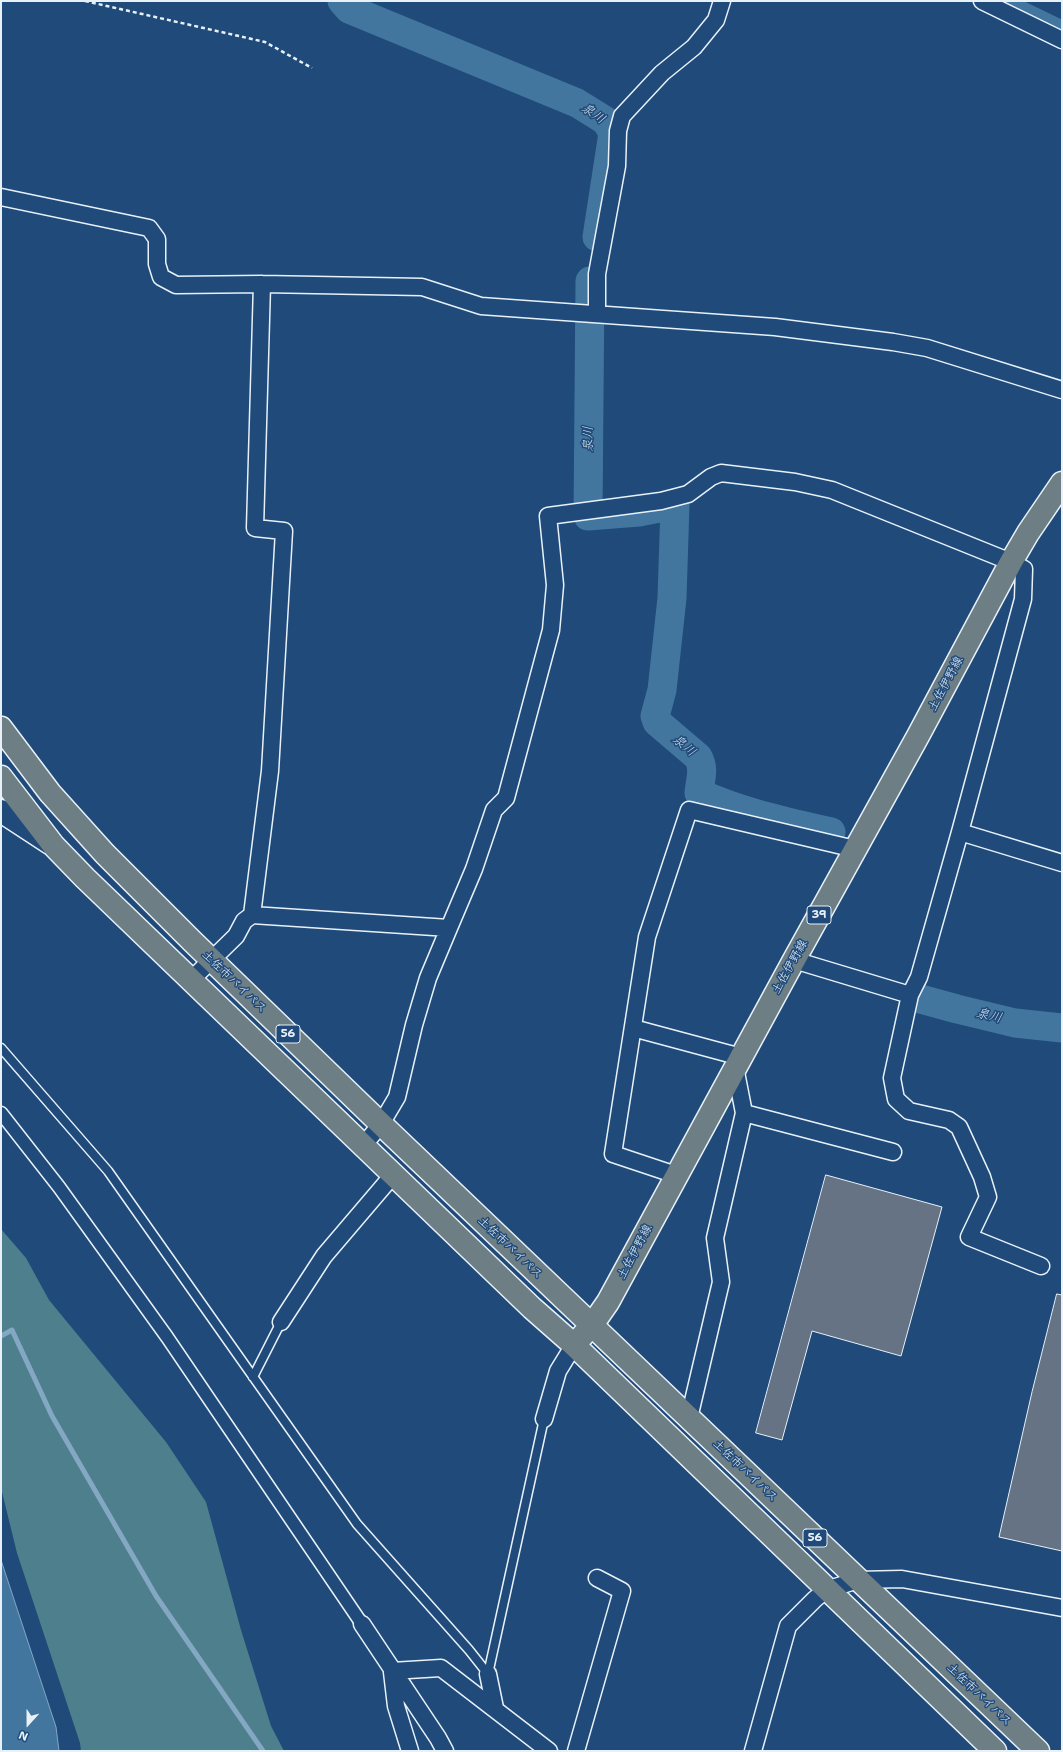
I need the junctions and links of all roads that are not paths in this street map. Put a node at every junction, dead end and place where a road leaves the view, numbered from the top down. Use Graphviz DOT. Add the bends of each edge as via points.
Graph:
graph roads {
  1 [pos="722,1"];
  2 [pos="990,3"];
  3 [pos="1062,40"];
  4 [pos="1,196"];
  5 [pos="262,284"];
  6 [pos="597,313"];
  7 [pos="1062,390"];
  8 [pos="1062,483"];
  9 [pos="1011,562"];
  10 [pos="1,728"];
  11 [pos="1,777"];
  12 [pos="1,810"];
  13 [pos="960,832"];
  14 [pos="54,846"];
  15 [pos="855,849"];
  16 [pos="1062,863"];
  17 [pos="252,915"];
  18 [pos="449,928"];
  19 [pos="211,960"];
  20 [pos="794,960"];
  21 [pos="191,980"];
  22 [pos="910,995"];
  23 [pos="633,1028"];
  24 [pos="1,1048"];
  25 [pos="738,1062"];
  26 [pos="1,1113"];
  27 [pos="744,1113"];
  28 [pos="381,1124"];
  29 [pos="363,1146"];
  30 [pos="894,1152"];
  31 [pos="393,1175"];
  32 [pos="676,1175"];
  33 [pos="1041,1266"];
  34 [pos="280,1322"];
  35 [pos="592,1325"];
  36 [pos="574,1345"];
  37 [pos="253,1377"];
  38 [pos="689,1418"];
  39 [pos="544,1419"];
  40 [pos="597,1578"];
  41 [pos="858,1580"];
  42 [pos="826,1590"];
  43 [pos="1062,1608"];
  44 [pos="362,1624"];
  45 [pos="392,1671"];
  46 [pos="488,1674"];
  47 [pos="495,1708"];
  48 [pos="410,1751"];
  49 [pos="445,1751"];
  50 [pos="549,1751"];
  51 [pos="576,1751"];
  52 [pos="753,1751"];
  53 [pos="995,1751"];
  54 [pos="1038,1751"];
  1 -- 6 [label="street" via="716,20 694,47 662,73 622,116 618,130 617,166 597,274"];
  2 -- 3 [label="street"];
  4 -- 5 [label="street" via="149,228 157,239 157,264 161,277 176,285"];
  5 -- 6 [label="street" via="422,287 481,306"];
  5 -- 17 [label="street" via="255,528 284,531 270,771"];
  6 -- 7 [label="street" via="775,327 893,342 927,348"];
  8 -- 9 [label="main road, 土佐伊野線 / 39"];
  9 -- 13 [label="street" via="1024,569 1023,599"];
  9 -- 15 [label="main road, 土佐伊野線 / 39"];
  9 -- 18 [label="street" via="832,490 795,482 721,473 688,494 661,502 548,516 555,585 551,630 506,798 494,810 474,869"];
  10 -- 19 [label="main road, 土佐市バイパス / 56" via="50,793 104,854"];
  11 -- 14 [label="main road, 56"];
  12 -- 14 [label="main road"];
  13 -- 16 [label="street"];
  13 -- 22 [label="street" via="919,977"];
  14 -- 21 [label="main road, 56"];
  15 -- 20 [label="main road, 土佐伊野線 / 39"];
  15 -- 23 [label="street" via="689,810 647,937"];
  17 -- 18 [label="street"];
  17 -- 19 [label="street" via="244,921 236,936"];
  18 -- 28 [label="street" via="428,978 397,1097"];
  19 -- 21 [label="street"];
  19 -- 28 [label="main road, 土佐市バイパス / 56"];
  20 -- 22 [label="street"];
  20 -- 25 [label="main road, 土佐伊野線 / 39"];
  21 -- 29 [label="main road, 56"];
  22 -- 33 [label="street" via="892,1078 896,1099 909,1111 949,1120 959,1127 982,1177 988,1197 969,1238"];
  23 -- 25 [label="street"];
  23 -- 32 [label="street" via="613,1154"];
  24 -- 37 [label="lane" via="108,1171"];
  25 -- 27 [label="street"];
  25 -- 32 [label="main road, 土佐伊野線 / 39"];
  26 -- 44 [label="street" via="59,1187 167,1336"];
  27 -- 30 [label="street"];
  27 -- 38 [label="street" via="715,1238 721,1282"];
  28 -- 29 [label="street"];
  28 -- 35 [label="main road, 土佐市バイパス / 56"];
  29 -- 31 [label="main road, 56"];
  31 -- 34 [label="street" via="324,1256"];
  31 -- 36 [label="main road, 56"];
  32 -- 35 [label="main road, 土佐伊野線 / 39" via="608,1302"];
  34 -- 37 [label="lane"];
  35 -- 36 [label="main road, 土佐伊野線 / 39"];
  35 -- 38 [label="main road, 土佐市バイパス / 56"];
  36 -- 39 [label="street" via="558,1371"];
  36 -- 42 [label="main road, 56"];
  37 -- 46 [label="lane" via="356,1524"];
  38 -- 41 [label="main road, 土佐市バイパス / 56"];
  39 -- 46 [label="lane"];
  40 -- 51 [label="street" via="622,1591"];
  41 -- 42 [label="street"];
  41 -- 43 [label="street" via="902,1579"];
  41 -- 54 [label="main road, 土佐市バイパス / 56"];
  42 -- 52 [label="street" via="788,1626"];
  42 -- 53 [label="main road, 56"];
  44 -- 45 [label="street"];
  45 -- 47 [label="street" via="441,1668"];
  45 -- 48 [label="street" via="396,1706"];
  45 -- 49 [label="street"];
  46 -- 47 [label="street"];
  47 -- 50 [label="street"];
}
